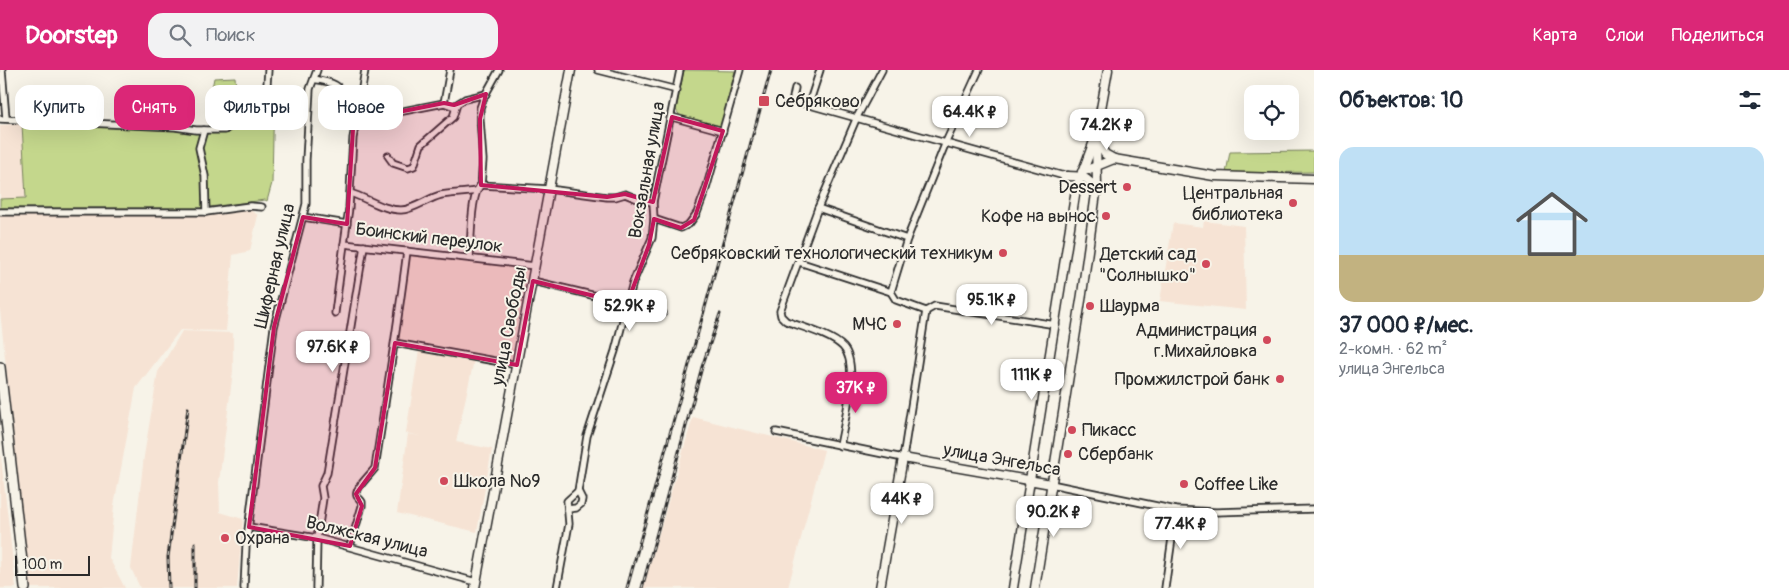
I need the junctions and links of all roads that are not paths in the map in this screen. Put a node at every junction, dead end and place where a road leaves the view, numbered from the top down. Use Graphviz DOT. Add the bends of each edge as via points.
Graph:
graph roads {
  1 [pos="2,70"];
  2 [pos="268,70"];
  3 [pos="317,70"];
  4 [pos="365,70"];
  5 [pos="450,70"];
  6 [pos="499,70"];
  7 [pos="571,70"];
  8 [pos="598,70"];
  9 [pos="680,70"];
  10 [pos="740,70"];
  11 [pos="820,70"];
  12 [pos="882,70"];
  13 [pos="979,70"];
  14 [pos="1108,70"];
  15 [pos="314,79"];
  16 [pos="336,85"];
  17 [pos="362,85"];
  18 [pos="795,88"];
  19 [pos="676,90"];
  20 [pos="486,94"];
  21 [pos="444,103"];
  22 [pos="809,104"];
  23 [pos="455,107"];
  24 [pos="403,111"];
  25 [pos="672,117"];
  26 [pos="857,117"];
  27 [pos="3,119"];
  28 [pos="204,130"];
  29 [pos="354,130"];
  30 [pos="723,131"];
  31 [pos="1096,136"];
  32 [pos="946,142"];
  33 [pos="388,156"];
  34 [pos="1114,159"];
  35 [pos="1096,166"];
  36 [pos="1081,174"];
  37 [pos="1064,176"];
  38 [pos="1314,180"];
  39 [pos="481,185"];
  40 [pos="550,189"];
  41 [pos="1076,189"];
  42 [pos="476,191"];
  43 [pos="1096,191"];
  44 [pos="350,193"];
  45 [pos="654,202"];
  46 [pos="262,207"];
  47 [pos="818,208"];
  48 [pos="0,212"];
  49 [pos="206,212"];
  50 [pos="303,217"];
  51 [pos="654,219"];
  52 [pos="347,224"];
  53 [pos="907,239"];
  54 [pos="344,244"];
  55 [pos="364,246"];
  56 [pos="407,251"];
  57 [pos="470,258"];
  58 [pos="799,262"];
  59 [pos="536,266"];
  60 [pos="533,281"];
  61 [pos="892,292"];
  62 [pos="627,304"];
  63 [pos="926,311"];
  64 [pos="335,313"];
  65 [pos="663,313"];
  66 [pos="1056,325"];
  67 [pos="396,343"];
  68 [pos="517,365"];
  69 [pos="0,367"];
  70 [pos="776,432"];
  71 [pos="840,446"];
  72 [pos="903,458"];
  73 [pos="1031,480"];
  74 [pos="1051,484"];
  75 [pos="578,491"];
  76 [pos="568,509"];
  77 [pos="1314,509"];
  78 [pos="1176,510"];
  79 [pos="249,526"];
  80 [pos="317,538"];
  81 [pos="350,546"];
  82 [pos="476,585"];
  83 [pos="25,588"];
  84 [pos="244,588"];
  85 [pos="316,588"];
  86 [pos="558,588"];
  87 [pos="880,588"];
  88 [pos="1013,588"];
  89 [pos="1035,588"];
  90 [pos="1165,588"];
  1 -- 27 [label="street"];
  2 -- 28 [label="street" via="266,99 260,110 242,124 231,125 225,130"];
  3 -- 15 [label="street, Шиферная улица"];
  4 -- 17 [label="street, Боинский переулок"];
  5 -- 21 [label="street"];
  6 -- 20 [label="street"];
  7 -- 40 [label="street, улица Свободы"];
  8 -- 19 [label="street"];
  9 -- 19 [label="street, Вокзальная улица"];
  10 -- 30 [label="street"];
  11 -- 22 [label="street"];
  12 -- 26 [label="street"];
  13 -- 32 [label="street"];
  14 -- 31 [label="street"];
  15 -- 16 [label="street"];
  15 -- 50 [label="street, Шиферная улица" via="310,89"];
  18 -- 22 [label="street" via="793,98"];
  19 -- 25 [label="street, Вокзальная улица"];
  20 -- 23 [label="street" via="465,99"];
  20 -- 39 [label="street" via="480,108"];
  21 -- 23 [label="street"];
  21 -- 24 [label="street"];
  22 -- 26 [label="street"];
  23 -- 33 [label="street" via="453,117 421,145 414,166 399,166"];
  25 -- 30 [label="street"];
  25 -- 45 [label="street, Вокзальная улица"];
  26 -- 32 [label="street"];
  26 -- 47 [label="street"];
  27 -- 28 [label="street"];
  28 -- 49 [label="street" via="199,148 205,176"];
  29 -- 44 [label="street, Боинский переулок"];
  30 -- 51 [label="street" via="694,220 681,228"];
  31 -- 34 [label="street" via="1105,154"];
  31 -- 35 [label="street"];
  31 -- 36 [label="street"];
  32 -- 37 [label="street"];
  32 -- 53 [label="street"];
  34 -- 35 [label="street"];
  34 -- 38 [label="street" via="1214,176"];
  35 -- 36 [label="street"];
  35 -- 43 [label="street"];
  36 -- 37 [label="street"];
  36 -- 41 [label="street"];
  36 -- 43 [label="street"];
  37 -- 41 [label="street"];
  39 -- 40 [label="street"];
  39 -- 42 [label="street"];
  40 -- 45 [label="street" via="607,197 625,194"];
  40 -- 59 [label="street, улица Свободы"];
  41 -- 43 [label="street" via="1081,184"];
  41 -- 66 [label="street"];
  42 -- 44 [label="street" via="442,195 399,210"];
  42 -- 57 [label="street"];
  43 -- 74 [label="street"];
  44 -- 52 [label="street, Боинский переулок"];
  45 -- 51 [label="street, Вокзальная улица"];
  46 -- 49 [label="street"];
  47 -- 53 [label="street"];
  47 -- 58 [label="street"];
  48 -- 49 [label="street"];
  50 -- 52 [label="street"];
  50 -- 79 [label="street, Шиферная улица" via="274,327"];
  51 -- 62 [label="street, Вокзальная улица" via="650,246 633,282"];
  52 -- 54 [label="street, Боинский переулок"];
  53 -- 61 [label="street"];
  54 -- 55 [label="street, Боинский переулок"];
  54 -- 64 [label="street"];
  55 -- 56 [label="street, Боинский переулок"];
  55 -- 80 [label="street" via="327,473 321,486 323,498"];
  56 -- 57 [label="street, Боинский переулок"];
  56 -- 67 [label="street"];
  57 -- 59 [label="street, Боинский переулок"];
  58 -- 61 [label="street"];
  58 -- 71 [label="street" via="780,311 786,321 836,341 850,360 851,378"];
  59 -- 60 [label="street, улица Свободы"];
  60 -- 62 [label="street"];
  60 -- 68 [label="street, улица Свободы"];
  61 -- 63 [label="street" via="896,300"];
  62 -- 65 [label="street"];
  62 -- 75 [label="street, Вокзальная улица" via="587,436"];
  63 -- 66 [label="street" via="936,306"];
  63 -- 72 [label="street"];
  66 -- 73 [label="street"];
  67 -- 68 [label="street"];
  67 -- 81 [label="street" via="375,468 357,492 362,506"];
  68 -- 82 [label="street, улица Свободы"];
  69 -- 83 [label="main road"];
  70 -- 71 [label="street, улица Энгельса"];
  71 -- 72 [label="street, улица Энгельса"];
  72 -- 73 [label="street, улица Энгельса"];
  72 -- 87 [label="street"];
  73 -- 74 [label="street, улица Энгельса"];
  73 -- 88 [label="street"];
  74 -- 78 [label="street, улица Энгельса"];
  74 -- 89 [label="street"];
  75 -- 76 [label="street, Вокзальная улица" via="567,501"];
  75 -- 76 [label="street" via="581,504"];
  76 -- 86 [label="street, Вокзальная улица" via="570,524"];
  77 -- 78 [label="street, улица Энгельса"];
  78 -- 90 [label="street"];
  79 -- 80 [label="street, Волжская улица"];
  79 -- 84 [label="street, Шиферная улица"];
  80 -- 81 [label="street, Волжская улица"];
  80 -- 85 [label="street"];
  81 -- 82 [label="street, Волжская улица"];
}
